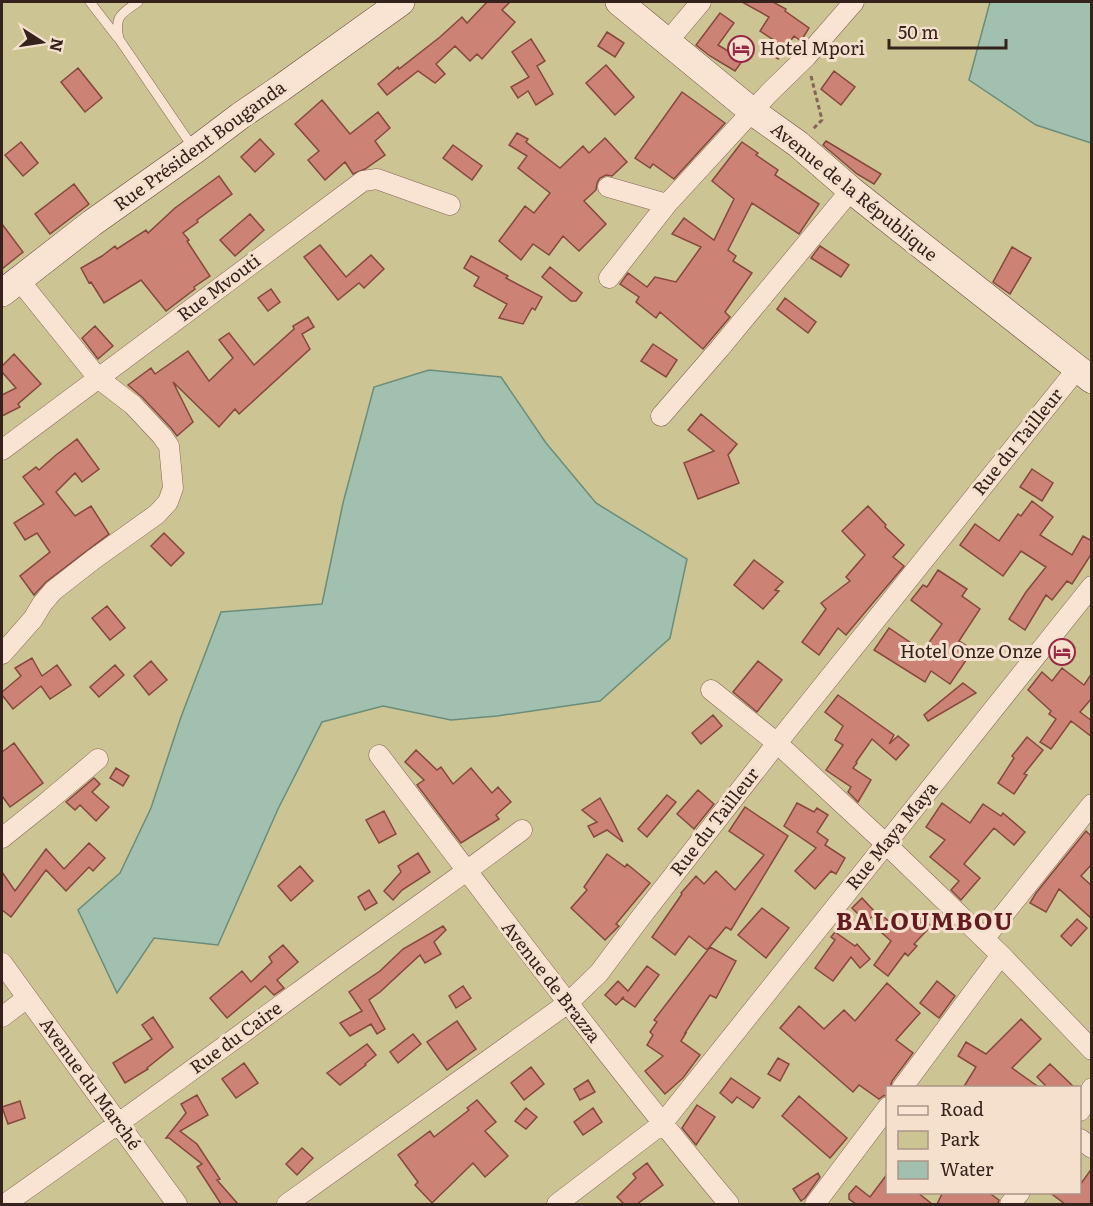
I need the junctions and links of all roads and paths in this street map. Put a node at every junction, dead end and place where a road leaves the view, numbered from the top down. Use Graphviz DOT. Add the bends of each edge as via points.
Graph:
graph roads {
  1 [pos="90,2"];
  2 [pos="138,2"];
  3 [pos="401,2"];
  4 [pos="619,2"];
  5 [pos="701,2"];
  6 [pos="854,2"];
  7 [pos="119,39"];
  8 [pos="668,41"];
  9 [pos="806,57"];
  10 [pos="753,112"];
  11 [pos="798,144"];
  12 [pos="195,150"];
  13 [pos="608,186"];
  14 [pos="851,190"];
  15 [pos="667,204"];
  16 [pos="450,206"];
  17 [pos="609,278"];
  18 [pos="10,286"];
  19 [pos="1084,374"];
  20 [pos="98,378"];
  21 [pos="661,416"];
  22 [pos="2,450"];
  23 [pos="1092,586"];
  24 [pos="2,654"];
  25 [pos="711,690"];
  26 [pos="777,743"];
  27 [pos="379,755"];
  28 [pos="98,759"];
  29 [pos="1092,804"];
  30 [pos="522,830"];
  31 [pos="2,838"];
  32 [pos="886,844"];
  33 [pos="468,871"];
  34 [pos="984,939"];
  35 [pos="1001,955"];
  36 [pos="2,963"];
  37 [pos="27,998"];
  38 [pos="568,1004"];
  39 [pos="2,1017"];
  40 [pos="1092,1050"];
  41 [pos="903,1086"];
  42 [pos="1092,1088"];
  43 [pos="1081,1109"];
  44 [pos="886,1110"];
  45 [pos="119,1124"];
  46 [pos="662,1124"];
  47 [pos="5,1204"];
  48 [pos="177,1204"];
  49 [pos="287,1204"];
  50 [pos="557,1204"];
  51 [pos="729,1204"];
  52 [pos="815,1204"];
  1 -- 7 [label="lane"];
  2 -- 7 [label="lane" via="122,13 116,25"];
  3 -- 12 [label="street, Rue Président Bouganda"];
  4 -- 8 [label="street, Avenue de la République"];
  5 -- 8 [label="street"];
  6 -- 9 [label="street"];
  7 -- 12 [label="lane"];
  8 -- 10 [label="street, Avenue de la République"];
  9 -- 10 [label="street"];
  9 -- 11 [label="path" via="822,120"];
  10 -- 11 [label="street, Avenue de la République"];
  10 -- 15 [label="street"];
  11 -- 14 [label="street, Avenue de la République"];
  12 -- 18 [label="street, Rue Président Bouganda"];
  13 -- 15 [label="street"];
  14 -- 19 [label="street, Avenue de la République"];
  14 -- 21 [label="street"];
  15 -- 17 [label="street"];
  16 -- 20 [label="street, Rue Mvouti" via="377,179 363,181"];
  18 -- 20 [label="street"];
  19 -- 26 [label="street, Rue du Tailleur"];
  20 -- 22 [label="street, Rue Mvouti"];
  20 -- 24 [label="street" via="133,405 169,446 174,488 157,514 53,591"];
  23 -- 32 [label="street, Rue Maya Maya"];
  25 -- 26 [label="street"];
  26 -- 32 [label="street"];
  26 -- 38 [label="street, Rue du Tailleur" via="599,973"];
  27 -- 33 [label="street, Avenue de Brazza"];
  28 -- 31 [label="street"];
  29 -- 34 [label="street"];
  30 -- 33 [label="street, Rue du Caire"];
  32 -- 34 [label="street"];
  32 -- 46 [label="street, Rue Maya Maya"];
  33 -- 38 [label="street, Avenue de Brazza"];
  33 -- 45 [label="street, Rue du Caire"];
  34 -- 35 [label="street"];
  35 -- 40 [label="street"];
  35 -- 41 [label="street"];
  36 -- 37 [label="street, Avenue du Marché"];
  37 -- 39 [label="street"];
  37 -- 45 [label="street, Avenue du Marché"];
  38 -- 46 [label="street, Avenue de Brazza"];
  38 -- 49 [label="street, Rue du Tailleur"];
  42 -- 43 [label="street"];
  44 -- 52 [label="street"];
  45 -- 47 [label="street, Rue du Caire"];
  45 -- 48 [label="street, Avenue du Marché"];
  46 -- 50 [label="street, Rue Maya Maya"];
  46 -- 51 [label="street, Avenue de Brazza"];
}
